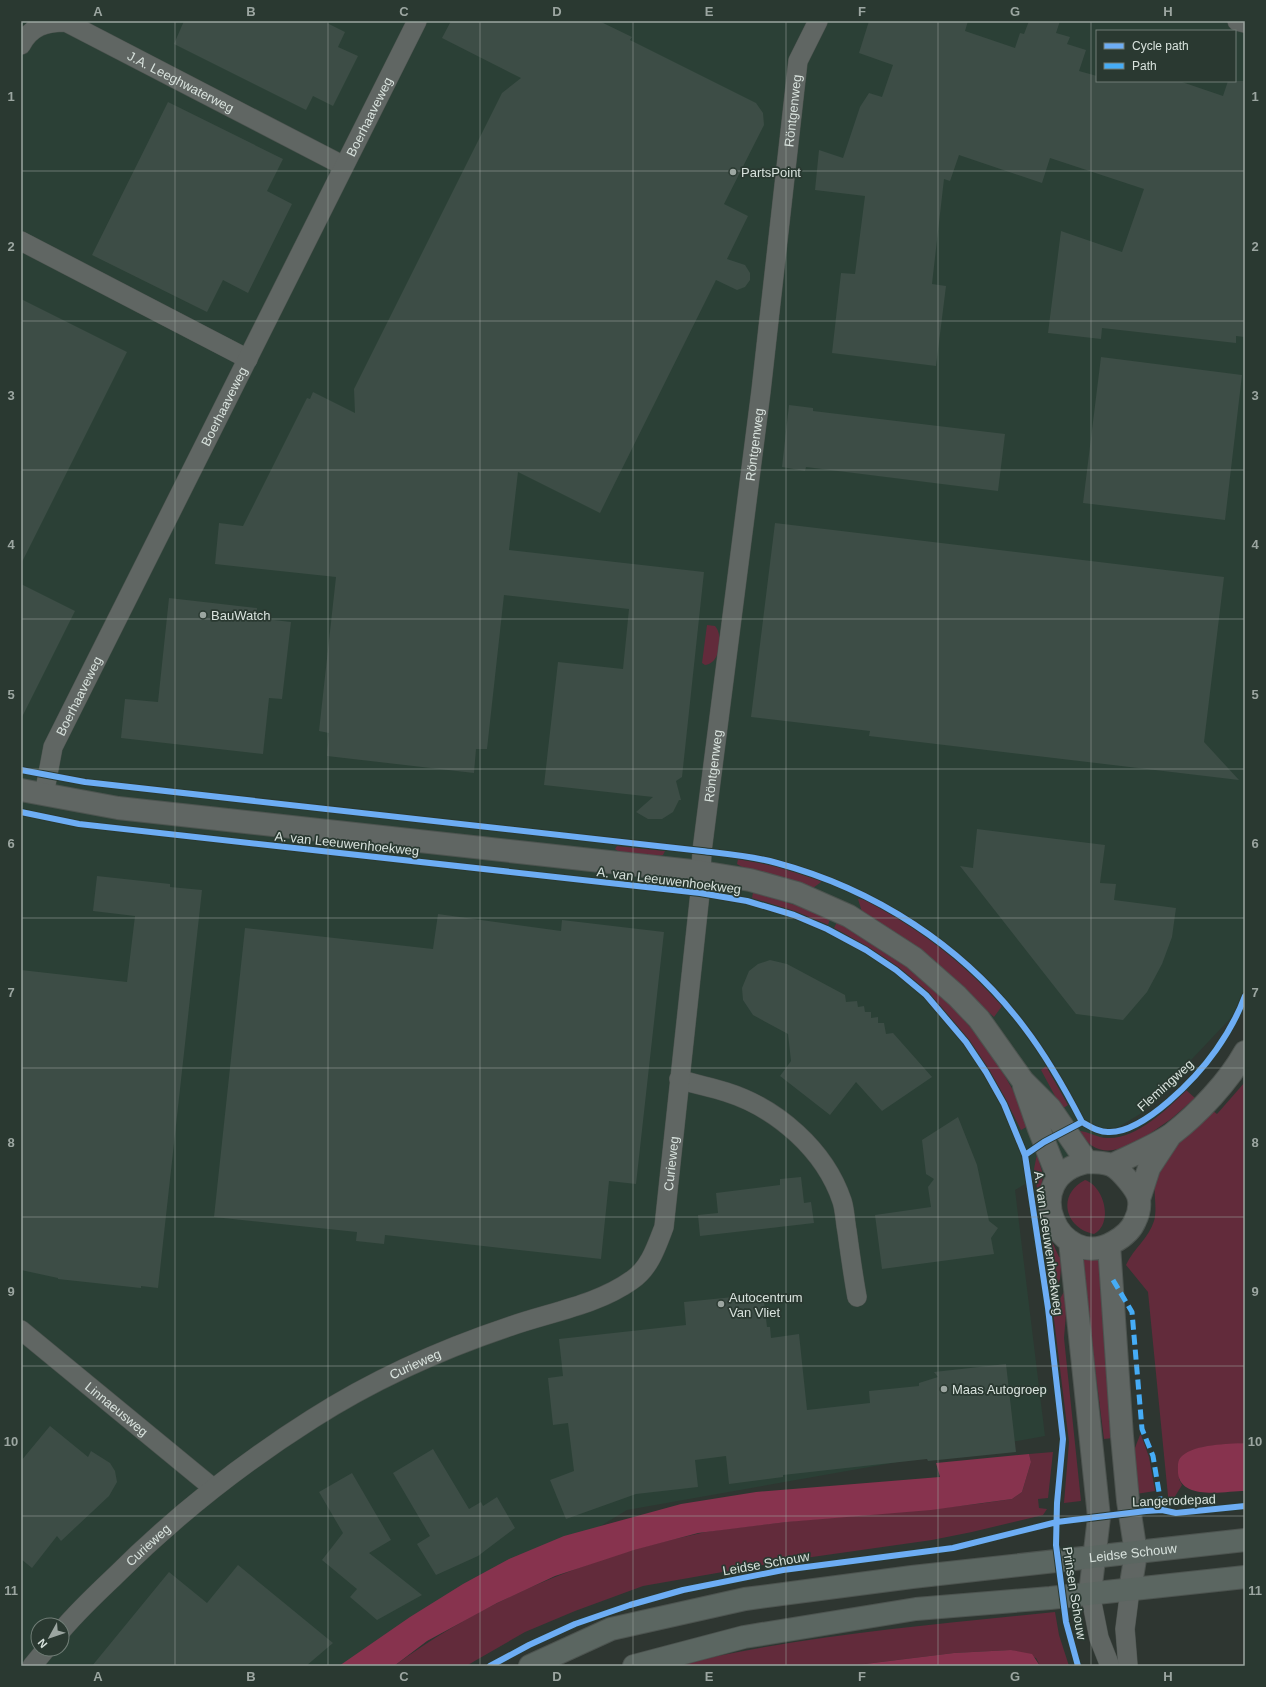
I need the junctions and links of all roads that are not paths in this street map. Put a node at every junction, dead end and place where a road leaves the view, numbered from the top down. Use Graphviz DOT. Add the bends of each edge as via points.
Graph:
graph roads {
  1 [pos="417,21"];
  2 [pos="818,21"];
  3 [pos="1237,21"];
  4 [pos="1245,23"];
  5 [pos="21,45"];
  6 [pos="344,166"];
  7 [pos="21,241"];
  8 [pos="248,359"];
  9 [pos="21,790"];
  10 [pos="44,796"];
  11 [pos="701,872"];
  12 [pos="1245,1052"];
  13 [pos="679,1080"];
  14 [pos="1023,1081"];
  15 [pos="1171,1135"];
  16 [pos="1087,1162"];
  17 [pos="1112,1165"];
  18 [pos="1058,1177"];
  19 [pos="1139,1199"];
  20 [pos="1070,1242"];
  21 [pos="1109,1245"];
  22 [pos="857,1297"];
  23 [pos="21,1330"];
  24 [pos="213,1488"];
  25 [pos="1245,1540"];
  26 [pos="1136,1553"];
  27 [pos="1094,1558"];
  28 [pos="1245,1577"];
  29 [pos="1130,1590"];
  30 [pos="1090,1593"];
  31 [pos="70,1621"];
  32 [pos="39,1657"];
  33 [pos="32,1666"];
  34 [pos="530,1666"];
  35 [pos="634,1666"];
  36 [pos="1110,1666"];
  37 [pos="1128,1666"];
  1 -- 6 [label="street, Boerhaaveweg"];
  2 -- 11 [label="street, Röntgenweg" via="798,61 762,385"];
  3 -- 4 [label="street"];
  5 -- 6 [label="street, J.A. Leeghwaterweg" via="36,26 49,22 66,22"];
  6 -- 8 [label="street, Boerhaaveweg"];
  7 -- 8 [label="street"];
  8 -- 10 [label="street, Boerhaaveweg" via="53,748"];
  9 -- 10 [label="street, A. van Leeuwenhoekweg"];
  10 -- 11 [label="street, A. van Leeuwenhoekweg" via="118,808"];
  11 -- 13 [label="street, Curieweg"];
  11 -- 14 [label="street, A. van Leeuwenhoekweg" via="750,880 797,894 849,916 885,938 914,958 957,996 979,1019"];
  12 -- 15 [label="street" via="1226,1079"];
  13 -- 22 [label="street" via="727,1092 749,1101 770,1113 812,1148 829,1172 842,1202"];
  13 -- 24 [label="street, Curieweg" via="664,1227 652,1257 635,1279 609,1295 510,1326 376,1383 312,1419"];
  14 -- 16 [label="street, A. van Leeuwenhoekweg" via="1050,1108"];
  14 -- 18 [label="street, A. van Leeuwenhoekweg"];
  15 -- 17 [label="street"];
  15 -- 19 [label="street" via="1149,1168"];
  16 -- 17 [label="street"];
  16 -- 18 [label="street" via="1066,1170"];
  17 -- 19 [label="street" via="1121,1172"];
  18 -- 20 [label="street" via="1052,1188 1050,1212 1054,1224"];
  19 -- 21 [label="street" via="1138,1214 1132,1227 1122,1238"];
  20 -- 21 [label="street" via="1089,1248"];
  20 -- 27 [label="street, A. van Leeuwenhoekweg" via="1099,1517"];
  21 -- 26 [label="street" via="1122,1436"];
  23 -- 24 [label="street, Linnaeusweg"];
  24 -- 31 [label="street, Curieweg" via="141,1550"];
  25 -- 26 [label="main road, Leidse Schouw"];
  26 -- 27 [label="main road, Leidse Schouw"];
  26 -- 29 [label="street"];
  27 -- 30 [label="street, A. van Leeuwenhoekweg"];
  27 -- 34 [label="main road, Leidse Schouw" via="912,1577 745,1599 611,1629"];
  28 -- 29 [label="main road"];
  29 -- 30 [label="main road"];
  29 -- 37 [label="street" via="1125,1629"];
  30 -- 35 [label="main road" via="916,1609 752,1635"];
  30 -- 36 [label="street, Prinsen Schouw" via="1099,1638"];
  32 -- 33 [label="street"];
}
